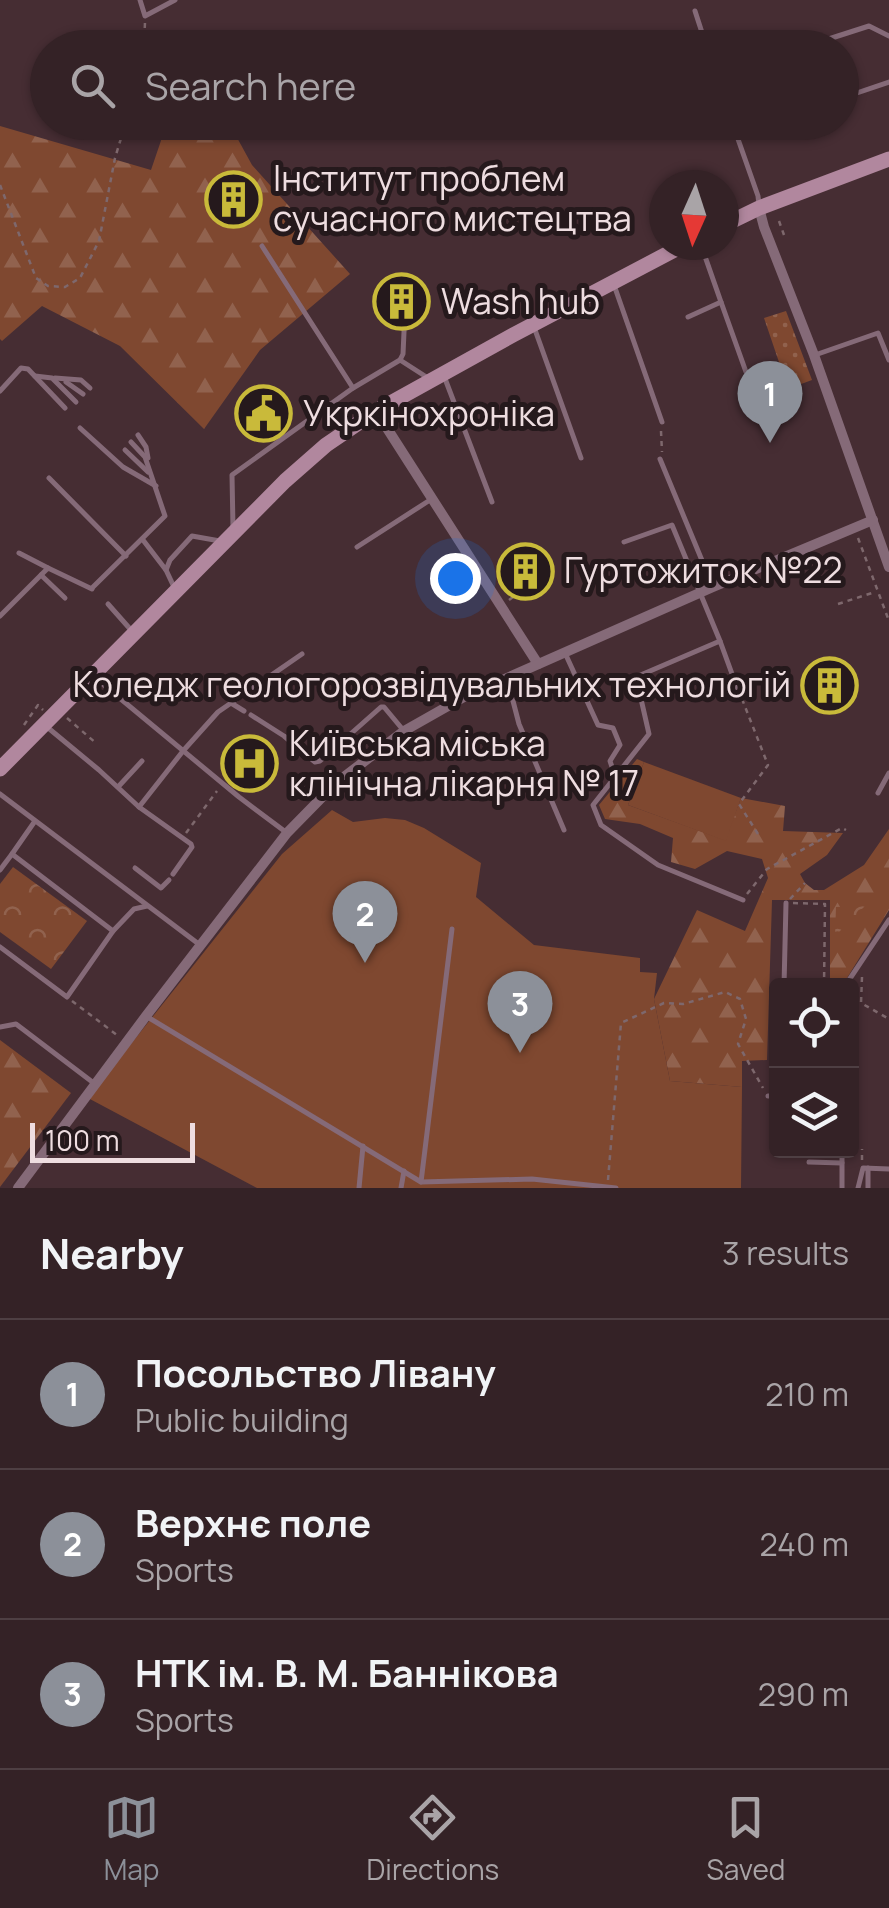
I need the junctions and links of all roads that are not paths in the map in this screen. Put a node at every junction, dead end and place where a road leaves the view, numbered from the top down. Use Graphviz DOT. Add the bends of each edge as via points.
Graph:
graph roads {
  1 [pos="140,0"];
  2 [pos="174,0"];
  3 [pos="695,11"];
  4 [pos="701,30"];
  5 [pos="857,30"];
  6 [pos="889,36"];
  7 [pos="889,82"];
  8 [pos="859,92"];
  9 [pos="738,140"];
  10 [pos="889,159"];
  11 [pos="759,208"];
  12 [pos="739,218"];
  13 [pos="262,246"];
  14 [pos="655,260"];
  15 [pos="707,260"];
  16 [pos="613,282"];
  17 [pos="722,302"];
  18 [pos="405,310"];
  19 [pos="688,317"];
  20 [pos="533,324"];
  21 [pos="814,355"];
  22 [pos="400,360"];
  23 [pos="889,360"];
  24 [pos="746,372"];
  25 [pos="34,376"];
  26 [pos="437,376"];
  27 [pos="52,378"];
  28 [pos="90,388"];
  29 [pos="353,388"];
  30 [pos="0,391"];
  31 [pos="84,394"];
  32 [pos="76,402"];
  33 [pos="65,408"];
  34 [pos="376,411"];
  35 [pos="662,422"];
  36 [pos="80,428"];
  37 [pos="138,434"];
  38 [pos="131,442"];
  39 [pos="125,450"];
  40 [pos="582,458"];
  41 [pos="660,458"];
  42 [pos="152,475"];
  43 [pos="49,478"];
  44 [pos="156,487"];
  45 [pos="432,498"];
  46 [pos="492,502"];
  47 [pos="873,520"];
  48 [pos="228,537"];
  49 [pos="143,540"];
  50 [pos="624,542"];
  51 [pos="357,547"];
  52 [pos="19,552"];
  53 [pos="126,556"];
  54 [pos="889,567"];
  55 [pos="48,568"];
  56 [pos="166,570"];
  57 [pos="40,575"];
  58 [pos="713,587"];
  59 [pos="176,590"];
  60 [pos="701,592"];
  61 [pos="65,598"];
  62 [pos="108,604"];
  63 [pos="0,616"];
  64 [pos="133,633"];
  65 [pos="720,641"];
  66 [pos="566,653"];
  67 [pos="302,654"];
  68 [pos="538,664"];
  69 [pos="91,675"];
  70 [pos="507,678"];
  71 [pos="739,693"];
  72 [pos="230,703"];
  73 [pos="244,711"];
  74 [pos="252,716"];
  75 [pos="44,724"];
  76 [pos="404,731"];
  77 [pos="183,751"];
  78 [pos="142,761"];
  79 [pos="0,768"];
  80 [pos="889,772"];
  81 [pos="616,779"];
  82 [pos="118,787"];
  83 [pos="878,793"];
  84 [pos="0,794"];
  85 [pos="139,806"];
  86 [pos="35,821"];
  87 [pos="564,830"];
  88 [pos="288,833"];
  89 [pos="12,854"];
  90 [pos="135,868"];
  91 [pos="0,870"];
  92 [pos="743,900"];
  93 [pos="786,903"];
  94 [pos="147,906"];
  95 [pos="889,920"];
  96 [pos="452,929"];
  97 [pos="113,931"];
  98 [pos="200,945"];
  99 [pos="0,948"];
  100 [pos="784,978"];
  101 [pos="850,978"];
  102 [pos="146,1016"];
  103 [pos="0,1026"];
  104 [pos="95,1084"];
  105 [pos="363,1146"];
  106 [pos="842,1158"];
  107 [pos="809,1162"];
  108 [pos="842,1162"];
  109 [pos="868,1168"];
  110 [pos="889,1169"];
  111 [pos="404,1171"];
  112 [pos="421,1182"];
  113 [pos="607,1186"];
  114 [pos="18,1188"];
  115 [pos="359,1188"];
  116 [pos="401,1188"];
  117 [pos="616,1188"];
  118 [pos="842,1188"];
  119 [pos="858,1188"];
  120 [pos="868,1188"];
  1 -- 2 [label="lane" via="145,16"];
  3 -- 4 [label="lane"];
  5 -- 6 [label="lane" via="869,26"];
  7 -- 8 [label="lane"];
  9 -- 11 [label="lane"];
  10 -- 11 [label="main road"];
  11 -- 12 [label="main road"];
  11 -- 21 [label="street"];
  13 -- 29 [label="lane"];
  14 -- 16 [label="main road"];
  15 -- 17 [label="lane"];
  16 -- 20 [label="main road"];
  16 -- 35 [label="lane"];
  17 -- 19 [label="lane"];
  17 -- 24 [label="lane"];
  18 -- 22 [label="lane"];
  20 -- 26 [label="main road"];
  20 -- 40 [label="lane"];
  21 -- 23 [label="lane" via="878,333"];
  21 -- 47 [label="street"];
  22 -- 26 [label="lane"];
  22 -- 29 [label="lane"];
  25 -- 27 [label="lane"];
  25 -- 30 [label="lane" via="21,368"];
  25 -- 33 [label="lane"];
  26 -- 34 [label="main road"];
  26 -- 46 [label="lane"];
  27 -- 28 [label="lane" via="81,380"];
  27 -- 31 [label="lane"];
  27 -- 32 [label="lane"];
  29 -- 48 [label="lane" via="232,474"];
  34 -- 45 [label="street"];
  34 -- 48 [label="main road" via="310,458"];
  36 -- 44 [label="lane" via="122,468"];
  37 -- 42 [label="lane"];
  38 -- 42 [label="lane"];
  39 -- 42 [label="lane"];
  41 -- 58 [label="lane"];
  42 -- 44 [label="lane"];
  43 -- 53 [label="lane"];
  44 -- 49 [label="lane" via="165,516"];
  45 -- 51 [label="lane"];
  45 -- 68 [label="street"];
  47 -- 54 [label="street"];
  47 -- 58 [label="street"];
  48 -- 56 [label="lane" via="192,536"];
  48 -- 59 [label="main road"];
  49 -- 53 [label="lane"];
  49 -- 56 [label="lane"];
  50 -- 60 [label="lane" via="672,524"];
  52 -- 55 [label="lane"];
  53 -- 55 [label="lane" via="93,590"];
  55 -- 57 [label="lane"];
  56 -- 59 [label="lane"];
  57 -- 61 [label="lane"];
  57 -- 63 [label="lane"];
  58 -- 60 [label="street"];
  59 -- 64 [label="main road"];
  60 -- 65 [label="lane"];
  60 -- 66 [label="street"];
  62 -- 64 [label="lane"];
  64 -- 69 [label="main road"];
  65 -- 71 [label="lane"];
  65 -- 81 [label="lane" via="636,676 649,734"];
  66 -- 68 [label="street"];
  66 -- 81 [label="lane" via="598,725 613,728 620,745 610,762"];
  67 -- 72 [label="lane"];
  68 -- 70 [label="street"];
  69 -- 75 [label="main road"];
  69 -- 77 [label="lane"];
  70 -- 76 [label="street"];
  70 -- 87 [label="lane"];
  72 -- 73 [label="lane"];
  72 -- 77 [label="lane"];
  74 -- 76 [label="lane" via="315,762 381,707"];
  75 -- 79 [label="main road"];
  75 -- 82 [label="lane"];
  76 -- 88 [label="street" via="336,783"];
  77 -- 85 [label="lane"];
  77 -- 88 [label="lane"];
  78 -- 82 [label="lane"];
  80 -- 83 [label="lane"];
  81 -- 92 [label="lane" via="594,805 601,825 658,865"];
  82 -- 85 [label="lane"];
  84 -- 86 [label="lane"];
  85 -- 90 [label="lane" via="192,847 161,888"];
  86 -- 89 [label="lane"];
  86 -- 94 [label="lane"];
  88 -- 98 [label="street"];
  89 -- 91 [label="lane"];
  89 -- 97 [label="lane"];
  93 -- 100 [label="lane"];
  94 -- 97 [label="lane" via="134,909"];
  94 -- 98 [label="lane"];
  95 -- 101 [label="lane"];
  96 -- 112 [label="lane"];
  97 -- 99 [label="lane" via="66,997"];
  98 -- 102 [label="street"];
  102 -- 104 [label="street"];
  102 -- 105 [label="lane"];
  103 -- 104 [label="lane" via="16,1024"];
  104 -- 114 [label="street"];
  105 -- 111 [label="lane"];
  105 -- 115 [label="lane"];
  106 -- 108 [label="lane"];
  107 -- 108 [label="lane"];
  108 -- 118 [label="lane"];
  109 -- 110 [label="lane"];
  109 -- 119 [label="lane"];
  109 -- 120 [label="lane"];
  111 -- 112 [label="lane"];
  111 -- 116 [label="lane"];
  112 -- 113 [label="lane"];
  113 -- 117 [label="lane"];
}
